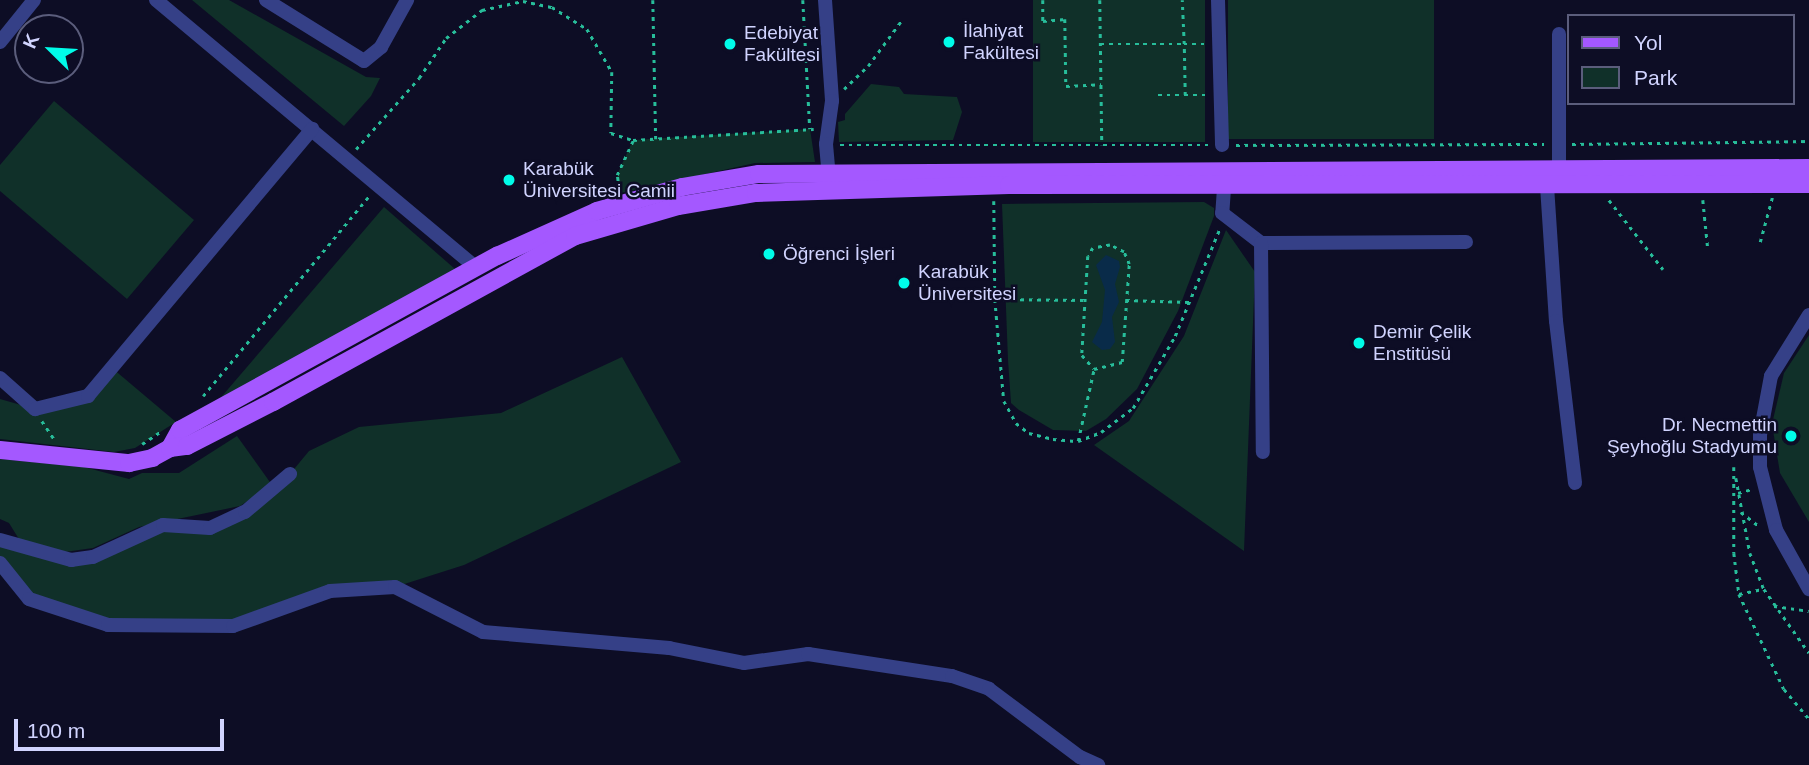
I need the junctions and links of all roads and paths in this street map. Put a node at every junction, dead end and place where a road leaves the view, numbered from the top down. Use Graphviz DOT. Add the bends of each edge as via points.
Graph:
graph roads {
  1 [pos="34,0"];
  2 [pos="266,0"];
  3 [pos="407,0"];
  4 [pos="653,0"];
  5 [pos="803,0"];
  6 [pos="825,0"];
  7 [pos="1043,0"];
  8 [pos="1100,0"];
  9 [pos="1182,0"];
  10 [pos="1218,0"];
  11 [pos="160,1"];
  12 [pos="901,21"];
  13 [pos="1559,34"];
  14 [pos="0,43"];
  15 [pos="1101,44"];
  16 [pos="1184,44"];
  17 [pos="1219,44"];
  18 [pos="1101,84"];
  19 [pos="1158,95"];
  20 [pos="1185,95"];
  21 [pos="1221,95"];
  22 [pos="832,101"];
  23 [pos="832,128"];
  24 [pos="810,129"];
  25 [pos="312,130"];
  26 [pos="656,139"];
  27 [pos="632,140"];
  28 [pos="1809,141"];
  29 [pos="827,144"];
  30 [pos="1559,144"];
  31 [pos="1102,145"];
  32 [pos="1222,145"];
  33 [pos="347,159"];
  34 [pos="1559,168"];
  35 [pos="1809,168"];
  36 [pos="1225,169"];
  37 [pos="829,180"];
  38 [pos="1809,184"];
  39 [pos="378,185"];
  40 [pos="1547,186"];
  41 [pos="1225,188"];
  42 [pos="632,190"];
  43 [pos="1761,195"];
  44 [pos="1772,195"];
  45 [pos="1620,196"];
  46 [pos="1714,196"];
  47 [pos="1784,196"];
  48 [pos="998,198"];
  49 [pos="1224,218"];
  50 [pos="1466,242"];
  51 [pos="1760,242"];
  52 [pos="1261,243"];
  53 [pos="1708,249"];
  54 [pos="476,268"];
  55 [pos="1662,269"];
  56 [pos="995,299"];
  57 [pos="1085,300"];
  58 [pos="1126,300"];
  59 [pos="1189,302"];
  60 [pos="1809,315"];
  61 [pos="1094,369"];
  62 [pos="0,378"];
  63 [pos="203,396"];
  64 [pos="34,409"];
  65 [pos="166,429"];
  66 [pos="1077,441"];
  67 [pos="58,446"];
  68 [pos="135,448"];
  69 [pos="170,448"];
  70 [pos="0,450"];
  71 [pos="1262,452"];
  72 [pos="290,474"];
  73 [pos="1576,483"];
  74 [pos="0,540"];
  75 [pos="0,563"];
  76 [pos="1764,589"];
  77 [pos="1809,589"];
  78 [pos="1739,594"];
  79 [pos="1774,606"];
  80 [pos="1809,611"];
  81 [pos="1809,653"];
  82 [pos="1809,719"];
  83 [pos="1098,765"];
  1 -- 14 [label="street"];
  2 -- 3 [label="street" via="364,61 381,47"];
  4 -- 26 [label="path"];
  5 -- 24 [label="path"];
  6 -- 22 [label="street"];
  7 -- 18 [label="path" via="1043,21 1065,19 1066,86"];
  8 -- 15 [label="path"];
  9 -- 16 [label="path"];
  10 -- 17 [label="street"];
  11 -- 25 [label="street"];
  12 -- 22 [label="path" via="868,66"];
  13 -- 30 [label="street"];
  15 -- 16 [label="path"];
  15 -- 18 [label="path"];
  16 -- 17 [label="path"];
  16 -- 20 [label="path"];
  17 -- 21 [label="street"];
  18 -- 31 [label="path"];
  19 -- 20 [label="path"];
  20 -- 21 [label="path"];
  21 -- 32 [label="street"];
  22 -- 23 [label="street"];
  23 -- 24 [label="path"];
  23 -- 29 [label="street"];
  24 -- 26 [label="path"];
  25 -- 33 [label="street"];
  25 -- 64 [label="street" via="88,396"];
  26 -- 27 [label="path"];
  27 -- 33 [label="path" via="611,133 612,72 587,29 552,7 523,1 482,10 446,38 400,101"];
  27 -- 42 [label="path" via="617,175 620,193"];
  28 -- 30 [label="path"];
  29 -- 31 [label="path"];
  29 -- 37 [label="street"];
  30 -- 32 [label="path"];
  30 -- 34 [label="street"];
  31 -- 32 [label="path"];
  33 -- 39 [label="street"];
  34 -- 35 [label="main road"];
  34 -- 36 [label="main road"];
  36 -- 37 [label="main road"];
  36 -- 41 [label="street"];
  37 -- 41 [label="main road"];
  37 -- 54 [label="main road" via="759,174 681,187 597,211"];
  37 -- 69 [label="main road" via="678,206 575,236 273,402 187,446"];
  38 -- 40 [label="main road"];
  39 -- 54 [label="street"];
  39 -- 63 [label="path"];
  40 -- 41 [label="main road"];
  40 -- 73 [label="street" via="1556,321"];
  41 -- 49 [label="street"];
  43 -- 44 [label="path"];
  44 -- 47 [label="path"];
  44 -- 51 [label="path"];
  45 -- 55 [label="path" via="1607,196"];
  46 -- 53 [label="path" via="1702,196"];
  48 -- 56 [label="path" via="994,198"];
  49 -- 52 [label="street"];
  49 -- 59 [label="path"];
  50 -- 52 [label="street"];
  52 -- 71 [label="street"];
  54 -- 69 [label="main road" via="180,430"];
  56 -- 57 [label="path"];
  56 -- 66 [label="path" via="1004,401 1016,423 1029,433"];
  57 -- 58 [label="path" via="1088,256 1093,248 1110,245 1124,252 1129,264"];
  57 -- 61 [label="path" via="1082,355"];
  58 -- 59 [label="path"];
  58 -- 61 [label="path" via="1122,362"];
  59 -- 66 [label="path" via="1175,337 1133,408 1101,432"];
  60 -- 77 [label="street" via="1771,376 1760,435 1760,467 1776,530"];
  61 -- 66 [label="path"];
  62 -- 64 [label="street"];
  64 -- 67 [label="path"];
  65 -- 68 [label="path"];
  69 -- 70 [label="main road" via="129,463"];
  72 -- 74 [label="street" via="245,512 210,528 163,525 93,557 71,560"];
  75 -- 83 [label="street" via="29,599 108,625 233,625 330,591 396,587 483,632 669,648 744,663 808,654 952,676 989,689 1080,757"];
  76 -- 78 [label="path"];
  76 -- 78 [label="path" via="1750,552 1734,467"];
  76 -- 79 [label="path"];
  78 -- 82 [label="path" via="1784,689"];
  79 -- 80 [label="path"];
  79 -- 81 [label="path"];
}
